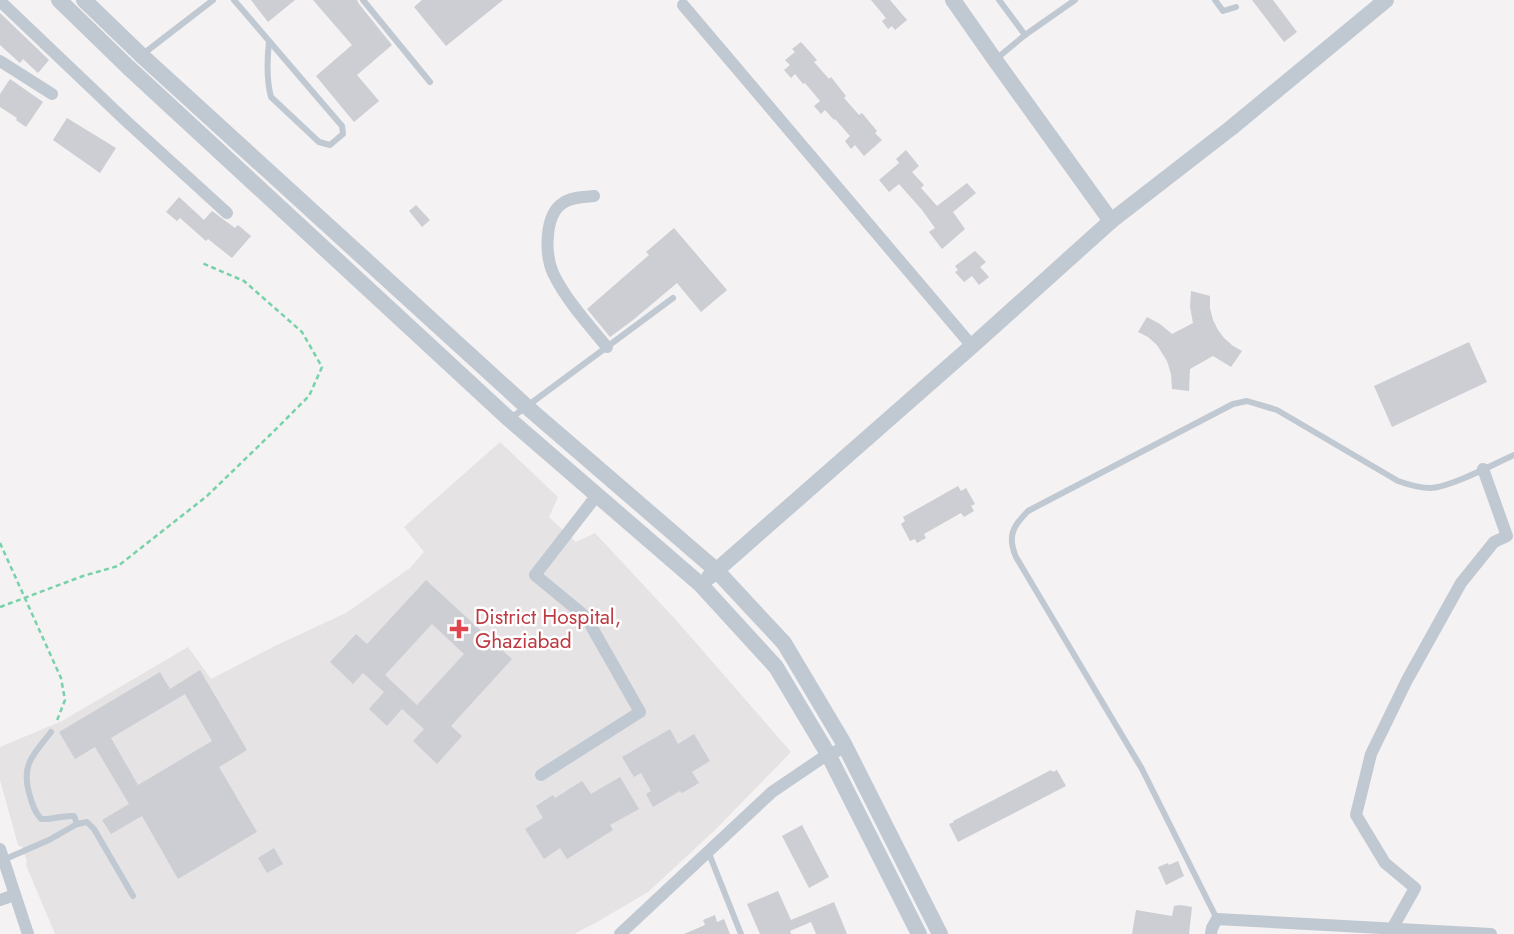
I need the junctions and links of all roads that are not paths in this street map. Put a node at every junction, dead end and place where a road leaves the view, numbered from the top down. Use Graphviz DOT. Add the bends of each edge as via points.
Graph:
graph roads {
  1 [pos="59,0"];
  2 [pos="84,0"];
  3 [pos="213,0"];
  4 [pos="234,0"];
  5 [pos="363,0"];
  6 [pos="954,0"];
  7 [pos="999,0"];
  8 [pos="1075,0"];
  9 [pos="1215,0"];
  10 [pos="1386,0"];
  11 [pos="0,1"];
  12 [pos="683,5"];
  13 [pos="1236,7"];
  14 [pos="1024,35"];
  15 [pos="269,41"];
  16 [pos="141,55"];
  17 [pos="995,60"];
  18 [pos="0,61"];
  19 [pos="128,66"];
  20 [pos="430,82"];
  21 [pos="52,94"];
  22 [pos="594,195"];
  23 [pos="227,214"];
  24 [pos="1111,221"];
  25 [pos="673,298"];
  26 [pos="972,346"];
  27 [pos="607,347"];
  28 [pos="527,407"];
  29 [pos="509,419"];
  30 [pos="1514,455"];
  31 [pos="1483,469"];
  32 [pos="597,495"];
  33 [pos="716,570"];
  34 [pos="701,585"];
  35 [pos="51,732"];
  36 [pos="846,748"];
  37 [pos="828,754"];
  38 [pos="541,775"];
  39 [pos="77,824"];
  40 [pos="708,851"];
  41 [pos="2,855"];
  42 [pos="14,895"];
  43 [pos="133,896"];
  44 [pos="0,900"];
  45 [pos="1217,919"];
  46 [pos="1392,931"];
  47 [pos="28,934"];
  48 [pos="620,934"];
  49 [pos="741,934"];
  50 [pos="919,934"];
  51 [pos="940,934"];
  52 [pos="1211,934"];
  53 [pos="1491,934"];
  1 -- 19 [label="street"];
  2 -- 16 [label="street"];
  3 -- 16 [label="lane"];
  4 -- 15 [label="lane"];
  5 -- 20 [label="lane"];
  6 -- 17 [label="street"];
  7 -- 14 [label="lane"];
  8 -- 14 [label="lane"];
  9 -- 13 [label="lane" via="1223,11"];
  10 -- 24 [label="street"];
  11 -- 23 [label="street"];
  12 -- 26 [label="street"];
  14 -- 17 [label="lane"];
  15 -- 15 [label="lane" via="342,126 343,134 330,145 319,142 271,97"];
  16 -- 19 [label="lane"];
  16 -- 28 [label="street"];
  17 -- 24 [label="street"];
  18 -- 21 [label="street"];
  19 -- 29 [label="street"];
  22 -- 27 [label="street" via="562,203 551,218 547,237 552,270"];
  24 -- 26 [label="street"];
  25 -- 27 [label="lane"];
  26 -- 33 [label="street"];
  27 -- 28 [label="lane"];
  28 -- 29 [label="lane"];
  28 -- 33 [label="street"];
  29 -- 32 [label="street"];
  30 -- 31 [label="lane"];
  31 -- 45 [label="lane" via="1446,485 1412,486 1277,410 1247,401 1233,404 1028,511 1017,522 1011,545 1016,556 1142,769"];
  31 -- 46 [label="street" via="1507,536 1494,542 1461,583 1407,680 1371,754 1356,815 1385,863 1415,888"];
  32 -- 34 [label="street"];
  32 -- 38 [label="street" via="535,575 586,617 639,712"];
  33 -- 34 [label="street"];
  33 -- 36 [label="street" via="784,643"];
  34 -- 37 [label="street" via="776,667"];
  35 -- 39 [label="lane" via="27,768 34,812 51,820 74,816"];
  36 -- 37 [label="street"];
  36 -- 51 [label="street"];
  37 -- 40 [label="street" via="772,792"];
  37 -- 50 [label="street"];
  39 -- 41 [label="lane" via="49,840"];
  39 -- 43 [label="lane" via="87,822 93,829"];
  40 -- 48 [label="street"];
  40 -- 49 [label="lane"];
  41 -- 42 [label="street"];
  42 -- 44 [label="street"];
  42 -- 47 [label="street"];
  45 -- 46 [label="street"];
  45 -- 52 [label="street"];
  46 -- 53 [label="street"];
}
